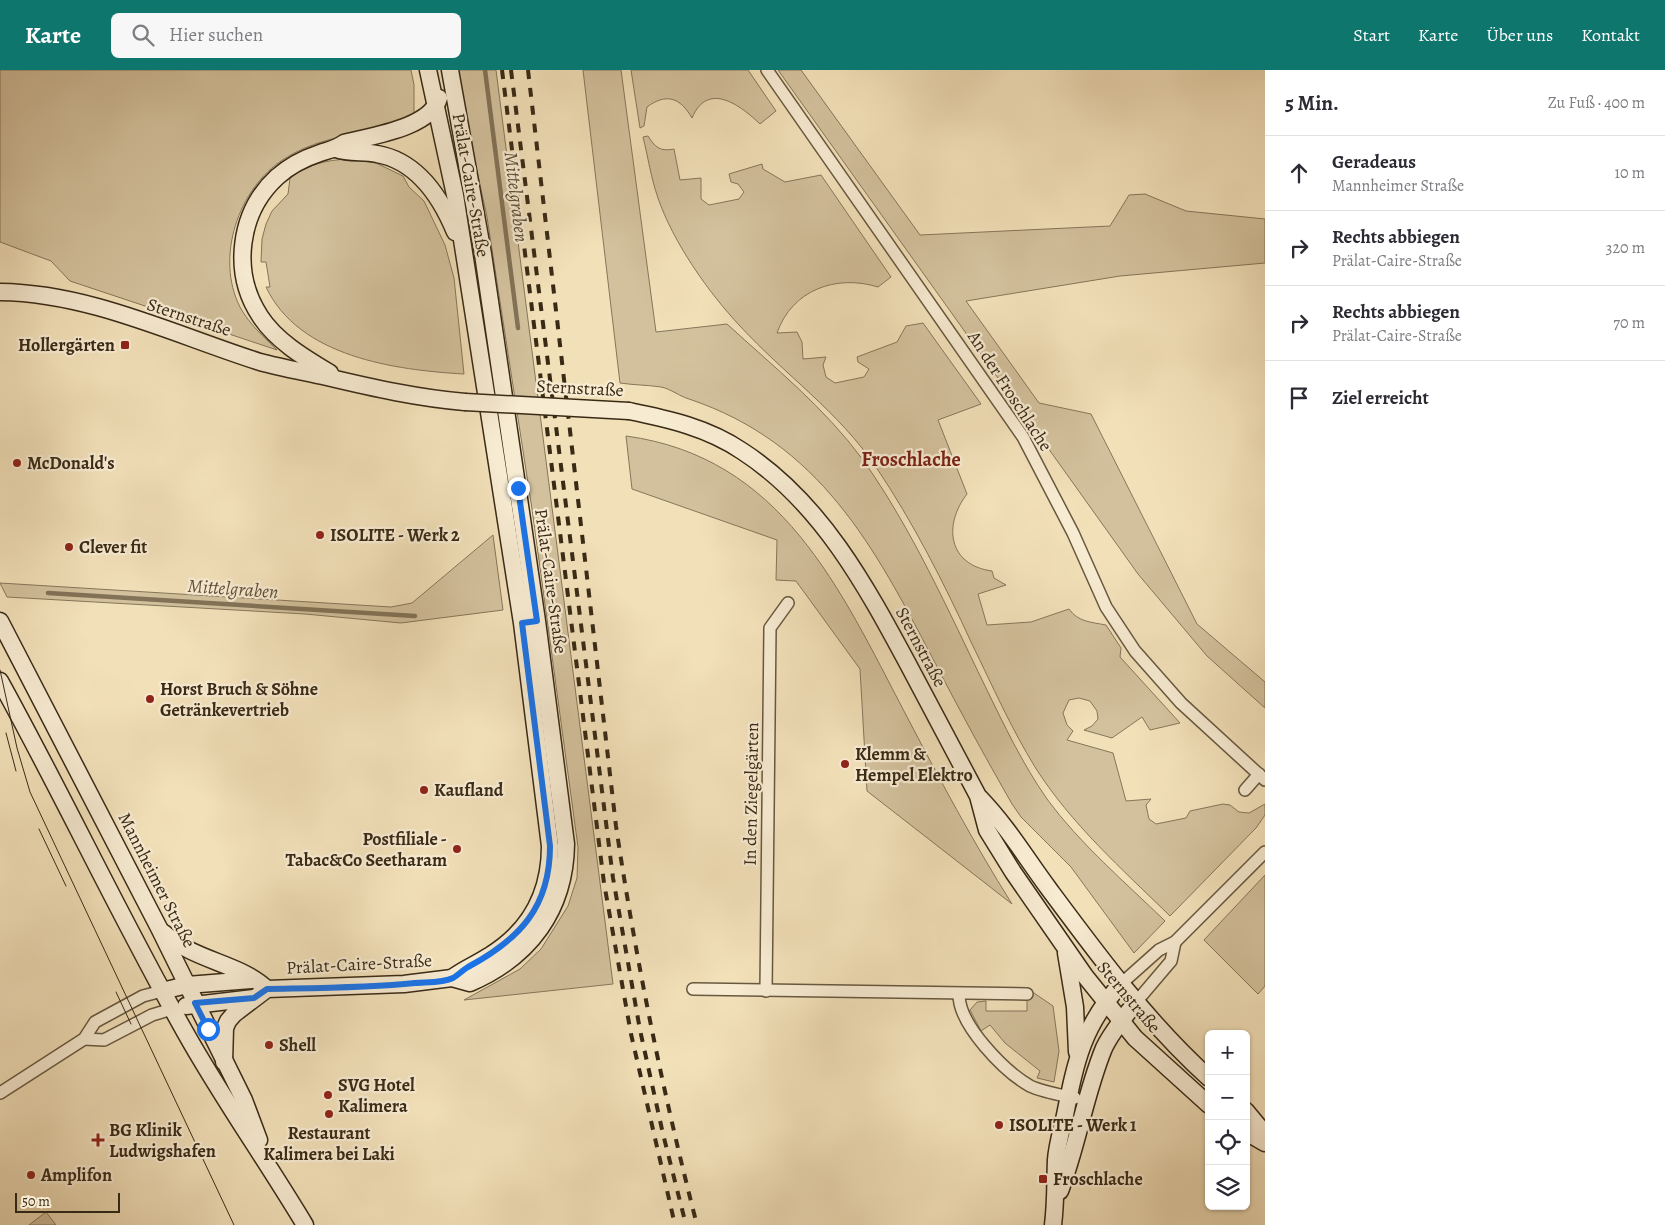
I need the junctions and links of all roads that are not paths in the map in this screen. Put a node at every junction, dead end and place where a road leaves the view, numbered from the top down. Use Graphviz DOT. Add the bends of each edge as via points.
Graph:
graph roads {
  1 [pos="428,70"];
  2 [pos="441,70"];
  3 [pos="450,70"];
  4 [pos="766,70"];
  5 [pos="437,107"];
  6 [pos="336,149"];
  7 [pos="464,256"];
  8 [pos="0,292"];
  9 [pos="345,381"];
  10 [pos="510,489"];
  11 [pos="788,603"];
  12 [pos="0,621"];
  13 [pos="0,681"];
  14 [pos="1262,777"];
  15 [pos="1245,790"];
  16 [pos="978,796"];
  17 [pos="1265,852"];
  18 [pos="159,928"];
  19 [pos="1175,942"];
  20 [pos="1066,950"];
  21 [pos="1122,983"];
  22 [pos="187,985"];
  23 [pos="262,985"];
  24 [pos="693,989"];
  25 [pos="162,991"];
  26 [pos="766,991"];
  27 [pos="1027,994"];
  28 [pos="959,995"];
  29 [pos="254,998"];
  30 [pos="1105,1001"];
  31 [pos="1137,1001"];
  32 [pos="195,1003"];
  33 [pos="172,1009"];
  34 [pos="1121,1021"];
  35 [pos="84,1039"];
  36 [pos="224,1062"];
  37 [pos="1077,1062"];
  38 [pos="1206,1075"];
  39 [pos="0,1093"];
  40 [pos="1069,1097"];
  41 [pos="244,1100"];
  42 [pos="1086,1100"];
  43 [pos="1205,1102"];
  44 [pos="230,1108"];
  45 [pos="1250,1116"];
  46 [pos="1265,1134"];
  47 [pos="1250,1135"];
  48 [pos="1265,1144"];
  49 [pos="268,1162"];
  50 [pos="1057,1197"];
  51 [pos="305,1225"];
  52 [pos="1053,1225"];
  1 -- 5 [label="street, Prälat-Caire-Straße"];
  2 -- 5 [label="street" via="443,86"];
  3 -- 10 [label="street, Prälat-Caire-Straße" via="483,254"];
  4 -- 14 [label="street, An der Froschlache" via="1023,437 1073,533 1106,607 1134,651 1180,703"];
  5 -- 6 [label="street" via="407,126 344,142"];
  5 -- 7 [label="street, Prälat-Caire-Straße"];
  6 -- 7 [label="street" via="347,153 379,154 417,174 439,198"];
  6 -- 9 [label="street" via="300,162 278,176 261,194 247,221 242,264 248,292 260,316 286,344"];
  7 -- 10 [label="street, Prälat-Caire-Straße"];
  8 -- 9 [label="street, Sternstraße" via="28,292 77,301 262,362"];
  9 -- 16 [label="street, Sternstraße, bridge" via="428,398 629,411 668,418 710,433 749,455 792,490 845,555 879,611"];
  10 -- 23 [label="street, Prälat-Caire-Straße" via="566,844 566,866 554,904 535,936 511,959 470,983 452,978 404,984"];
  11 -- 26 [label="street, In den Ziegelgärten" via="770,628"];
  12 -- 18 [label="street, Mannheimer Straße"];
  13 -- 25 [label="street, Mannheimer Straße"];
  14 -- 15 [label="street, An der Froschlache"];
  16 -- 20 [label="street, Sternstraße" via="987,830"];
  16 -- 21 [label="street, Sternstraße" via="1002,821 1061,905"];
  17 -- 19 [label="street"];
  18 -- 22 [label="street, Mannheimer Straße"];
  18 -- 23 [label="street" via="175,943"];
  19 -- 21 [label="street" via="1159,950"];
  19 -- 31 [label="street" via="1171,961"];
  20 -- 30 [label="street, Sternstraße"];
  20 -- 37 [label="street" via="1075,1007"];
  21 -- 30 [label="street"];
  21 -- 31 [label="street, Sternstraße"];
  22 -- 23 [label="street, Prälat-Caire-Straße"];
  22 -- 25 [label="street, Prälat-Caire-Straße"];
  22 -- 32 [label="street, Mannheimer Straße"];
  23 -- 29 [label="street, Prälat-Caire-Straße"];
  24 -- 26 [label="street"];
  25 -- 33 [label="street, Mannheimer Straße"];
  25 -- 35 [label="street" via="143,996 95,1022"];
  26 -- 28 [label="street"];
  27 -- 28 [label="street"];
  28 -- 40 [label="street" via="959,1005 976,1035 1010,1072 1031,1086"];
  29 -- 32 [label="street, Prälat-Caire-Straße"];
  29 -- 36 [label="street" via="228,1021"];
  30 -- 34 [label="street, Sternstraße"];
  30 -- 37 [label="street" via="1092,1020"];
  31 -- 34 [label="street"];
  31 -- 38 [label="street, Sternstraße" via="1158,1028"];
  32 -- 33 [label="street, Prälat-Caire-Straße"];
  32 -- 36 [label="street, Mannheimer Straße"];
  33 -- 35 [label="street" via="152,1015 104,1040"];
  33 -- 44 [label="street, Mannheimer Straße"];
  34 -- 42 [label="street" via="1105,1047"];
  34 -- 43 [label="street, Sternstraße" via="1155,1058"];
  35 -- 39 [label="street"];
  36 -- 41 [label="street, Mannheimer Straße"];
  37 -- 40 [label="street"];
  40 -- 42 [label="street"];
  40 -- 50 [label="street" via="1056,1159"];
  41 -- 44 [label="street"];
  41 -- 49 [label="street, Mannheimer Straße"];
  42 -- 50 [label="street" via="1071,1164"];
  44 -- 49 [label="street, Mannheimer Straße"];
  45 -- 46 [label="street"];
  47 -- 48 [label="street"];
  49 -- 51 [label="street, Mannheimer Straße"];
  50 -- 52 [label="street"];
}
